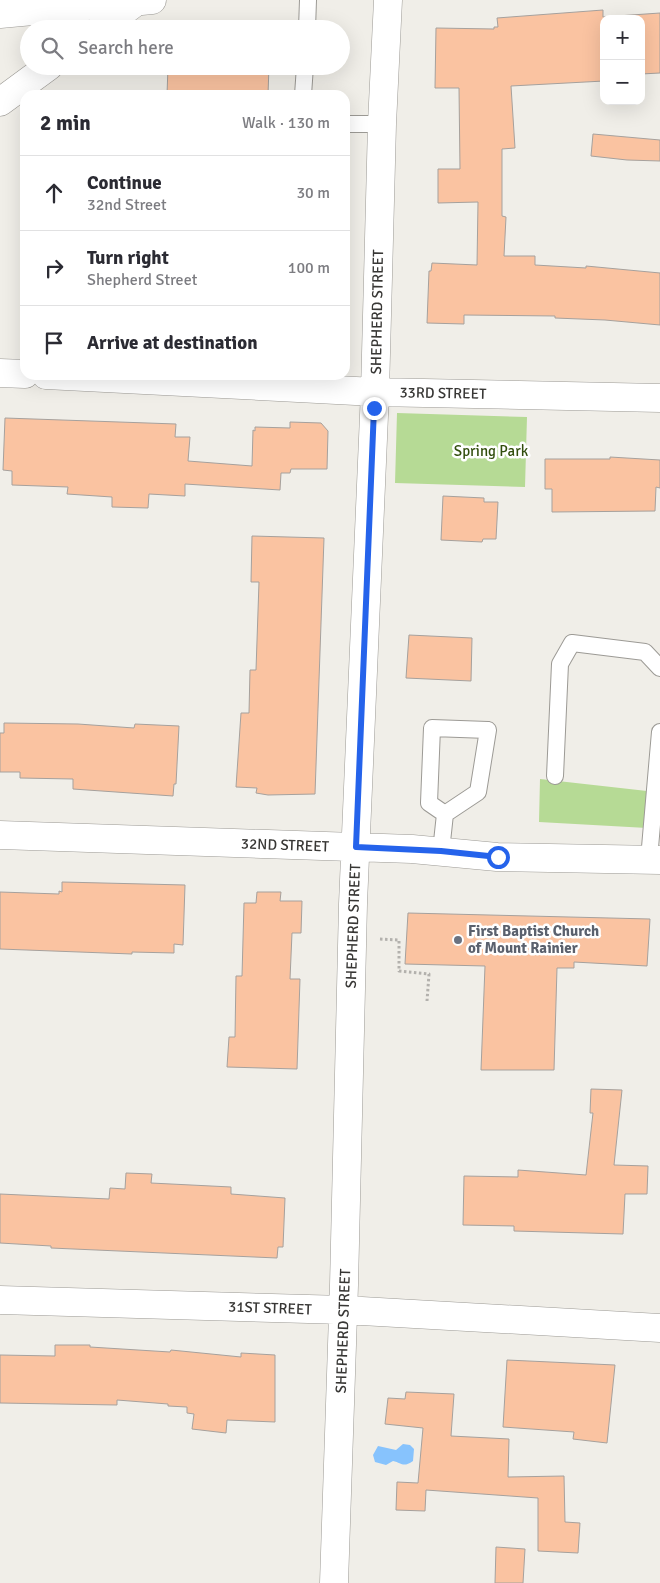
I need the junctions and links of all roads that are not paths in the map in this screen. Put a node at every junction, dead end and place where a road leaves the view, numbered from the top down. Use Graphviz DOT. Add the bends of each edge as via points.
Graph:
graph roads {
  1 [pos="308,0"];
  2 [pos="388,0"];
  3 [pos="144,1"];
  4 [pos="0,14"];
  5 [pos="114,20"];
  6 [pos="307,20"];
  7 [pos="37,75"];
  8 [pos="304,75"];
  9 [pos="303,90"];
  10 [pos="0,102"];
  11 [pos="350,124"];
  12 [pos="382,124"];
  13 [pos="0,373"];
  14 [pos="20,374"];
  15 [pos="143,380"];
  16 [pos="375,392"];
  17 [pos="660,398"];
  18 [pos="660,668"];
  19 [pos="660,732"];
  20 [pos="555,776"];
  21 [pos="445,814"];
  22 [pos="0,835"];
  23 [pos="356,847"];
  24 [pos="441,851"];
  25 [pos="654,860"];
  26 [pos="0,1300"];
  27 [pos="344,1310"];
  28 [pos="660,1328"];
  29 [pos="334,1583"];
  1 -- 6 [label="lane"];
  2 -- 12 [label="street, SHEPHERD STREET"];
  3 -- 4 [label="street"];
  3 -- 5 [label="street"];
  7 -- 10 [label="street"];
  8 -- 9 [label="lane"];
  11 -- 12 [label="lane"];
  12 -- 16 [label="street, SHEPHERD STREET"];
  13 -- 14 [label="street"];
  15 -- 16 [label="street, 33RD STREET"];
  16 -- 17 [label="street, 33RD STREET"];
  16 -- 23 [label="street, SHEPHERD STREET"];
  18 -- 20 [label="lane" via="645,652 572,643 560,664"];
  19 -- 25 [label="lane"];
  21 -- 21 [label="lane" via="478,792 488,730 432,728 429,803"];
  21 -- 24 [label="lane"];
  22 -- 23 [label="street, 32ND STREET"];
  23 -- 24 [label="street, 32ND STREET"];
  23 -- 27 [label="street, SHEPHERD STREET"];
  24 -- 25 [label="street, 32ND STREET" via="498,857"];
  26 -- 27 [label="street, 31ST STREET"];
  27 -- 28 [label="street, 31ST STREET"];
  27 -- 29 [label="street, SHEPHERD STREET"];
}
